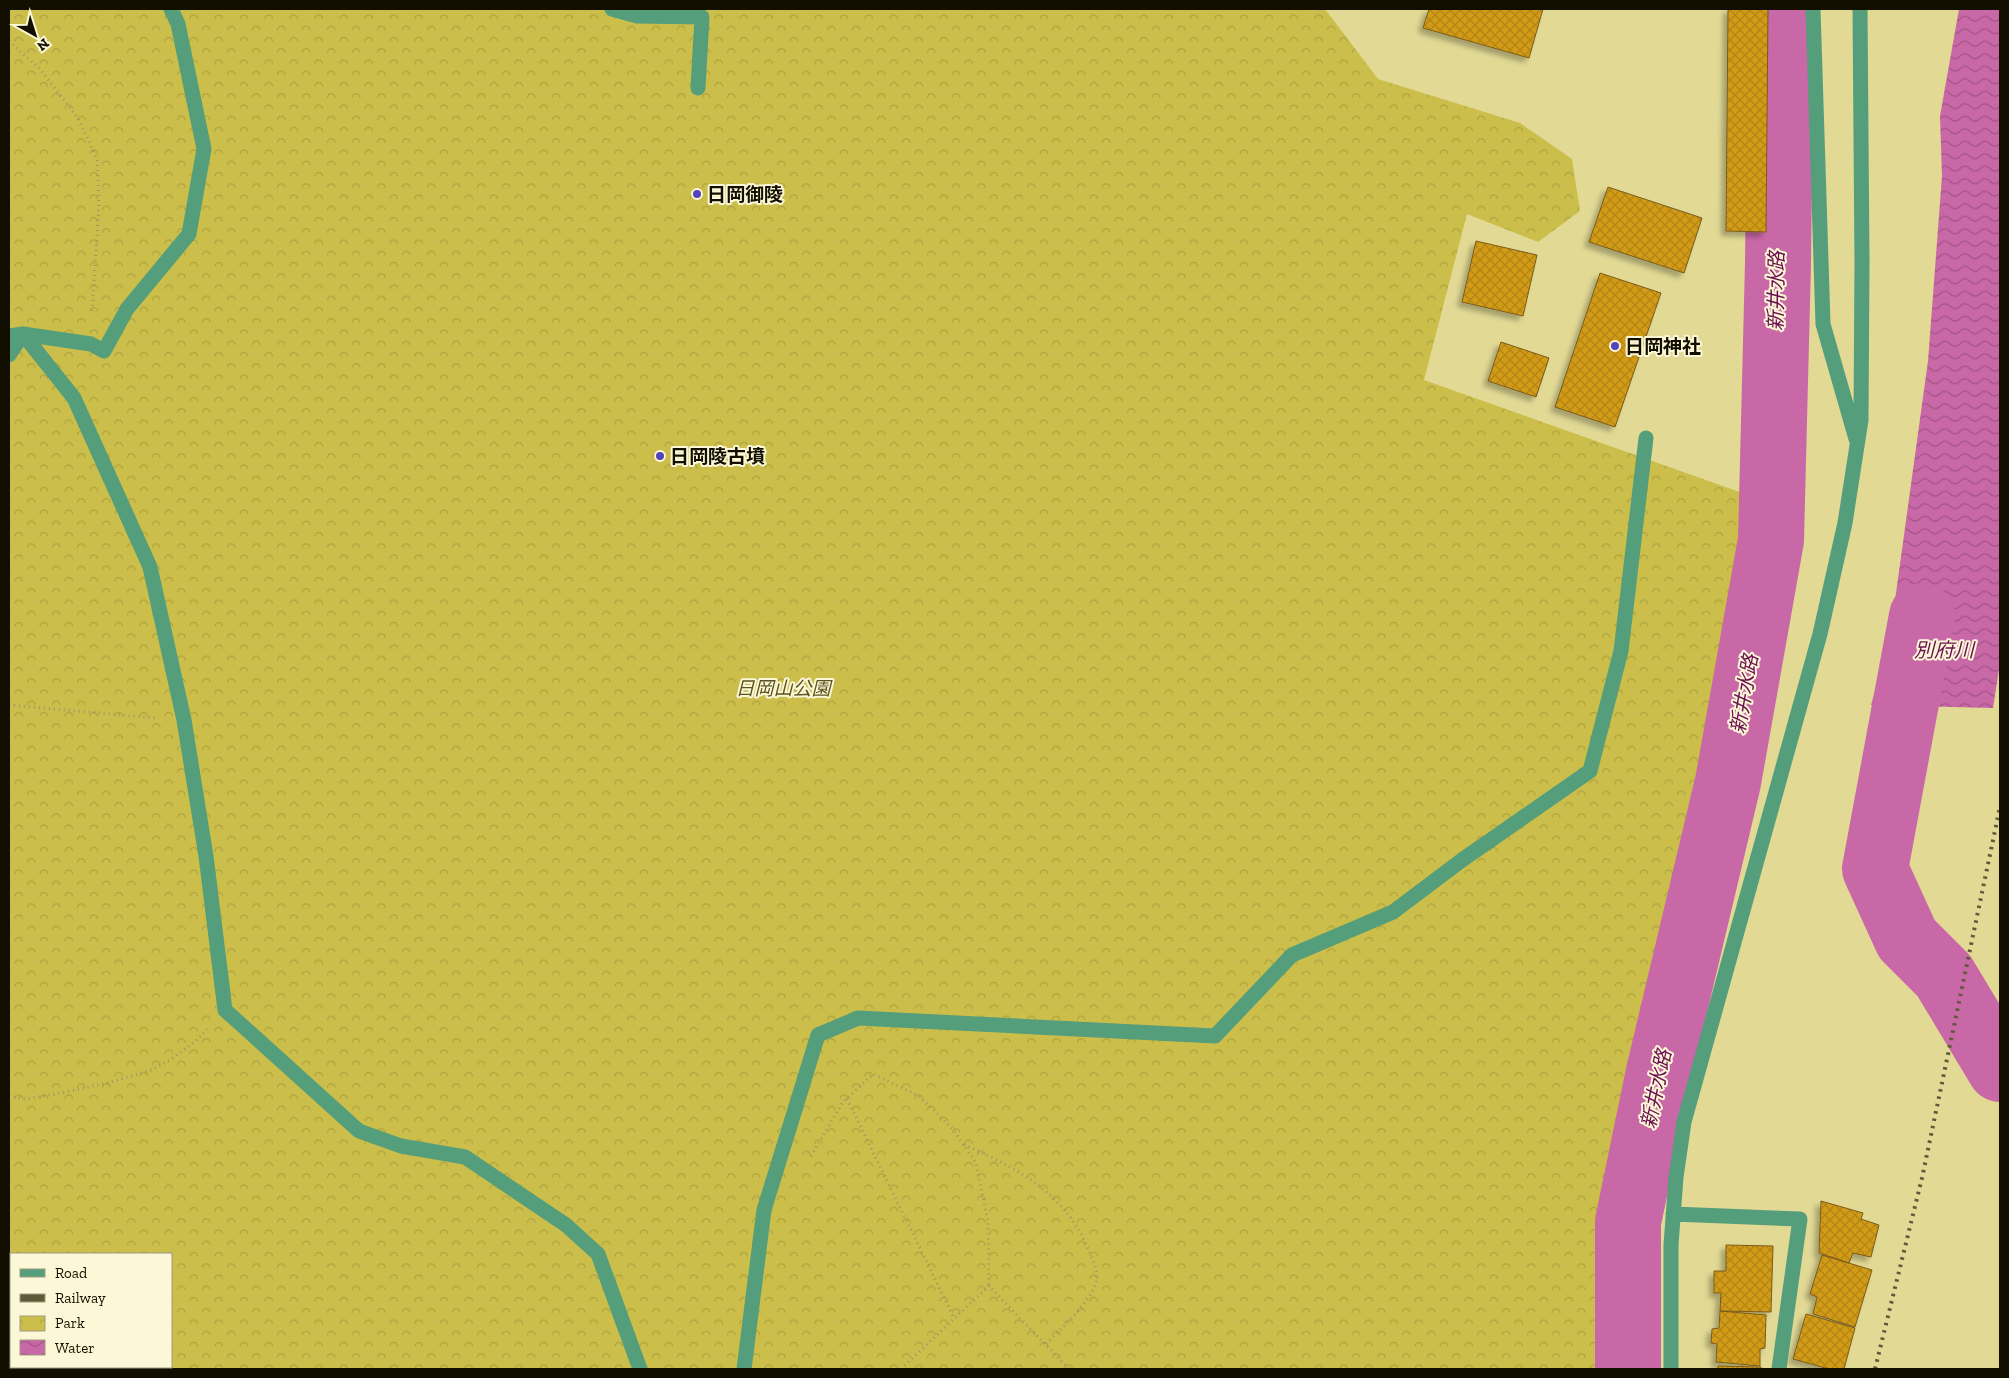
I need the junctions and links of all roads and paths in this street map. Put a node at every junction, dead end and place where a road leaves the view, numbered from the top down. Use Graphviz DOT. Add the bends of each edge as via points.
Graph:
graph roads {
  1 [pos="172,9"];
  2 [pos="612,9"];
  3 [pos="1812,9"];
  4 [pos="1860,9"];
  5 [pos="9,42"];
  6 [pos="698,88"];
  7 [pos="16,335"];
  8 [pos="90,344"];
  9 [pos="9,355"];
  10 [pos="1646,438"];
  11 [pos="1857,443"];
  12 [pos="9,705"];
  13 [pos="184,720"];
  14 [pos="225,1010"];
  15 [pos="9,1096"];
  16 [pos="847,1098"];
  17 [pos="964,1145"];
  18 [pos="809,1159"];
  19 [pos="1673,1214"];
  20 [pos="989,1286"];
  21 [pos="954,1318"];
  22 [pos="1046,1344"];
  23 [pos="640,1369"];
  24 [pos="744,1369"];
  25 [pos="905,1369"];
  26 [pos="1069,1369"];
  27 [pos="1671,1369"];
  28 [pos="1779,1369"];
  1 -- 8 [label="street" via="178,24 204,149 189,234 127,309 104,351"];
  2 -- 6 [label="street" via="637,16 702,17"];
  3 -- 11 [label="street" via="1823,324"];
  4 -- 11 [label="street" via="1861,420"];
  5 -- 8 [label="path" via="40,69 78,118 97,159 99,203"];
  7 -- 8 [label="street"];
  7 -- 9 [label="street"];
  7 -- 13 [label="street" via="74,398 150,566"];
  10 -- 24 [label="street" via="1621,651 1590,770 1393,912 1292,955 1215,1036 858,1018 818,1035 764,1210"];
  11 -- 19 [label="street" via="1846,523 1820,634 1684,1122"];
  12 -- 13 [label="path"];
  13 -- 14 [label="street" via="206,856"];
  14 -- 15 [label="path" via="196,1041 151,1070 107,1084 56,1094 25,1099"];
  14 -- 23 [label="street" via="359,1131 402,1146 465,1157 566,1225 598,1254"];
  16 -- 17 [label="path" via="873,1074 920,1096 953,1129"];
  16 -- 18 [label="path"];
  16 -- 21 [label="path"];
  17 -- 20 [label="path" via="976,1163 988,1222"];
  17 -- 22 [label="path" via="1003,1162 1045,1189 1066,1211 1088,1247 1097,1282 1082,1307"];
  19 -- 27 [label="street"];
  19 -- 28 [label="street" via="1800,1219"];
  20 -- 21 [label="path"];
  20 -- 22 [label="path"];
  21 -- 25 [label="path" via="903,1367"];
  22 -- 26 [label="path"];
}
